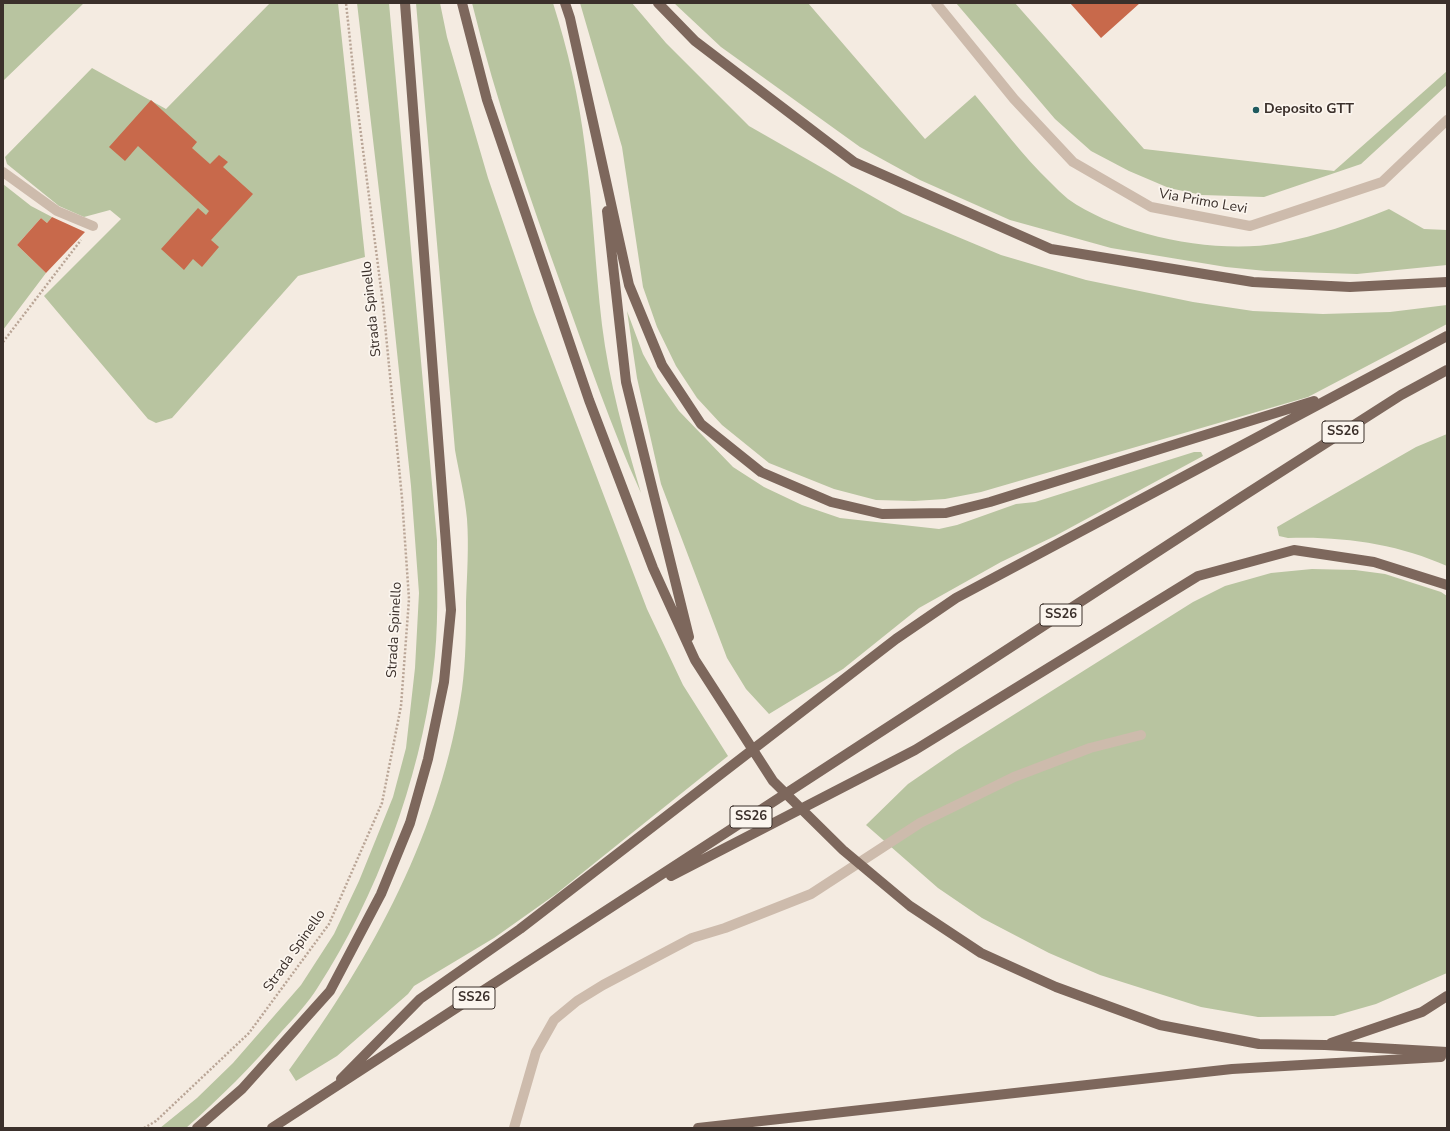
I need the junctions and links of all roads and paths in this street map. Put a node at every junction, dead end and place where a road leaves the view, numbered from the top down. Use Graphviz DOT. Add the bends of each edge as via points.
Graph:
graph roads {
  1 [pos="346,3"];
  2 [pos="404,3"];
  3 [pos="462,3"];
  4 [pos="565,3"];
  5 [pos="658,3"];
  6 [pos="936,3"];
  7 [pos="1447,120"];
  8 [pos="601,162"];
  9 [pos="3,172"];
  10 [pos="93,226"];
  11 [pos="1447,282"];
  12 [pos="1447,336"];
  13 [pos="3,342"];
  14 [pos="1447,370"];
  15 [pos="1337,394"];
  16 [pos="1447,585"];
  17 [pos="695,660"];
  18 [pos="1141,735"];
  19 [pos="620,903"];
  20 [pos="1447,996"];
  21 [pos="1325,1045"];
  22 [pos="1447,1052"];
  23 [pos="1447,1057"];
  24 [pos="327,1093"];
  25 [pos="144,1128"];
  26 [pos="197,1128"];
  27 [pos="272,1128"];
  28 [pos="514,1128"];
  29 [pos="698,1128"];
  1 -- 25 [label="path, Strada Spinello" via="383,304 402,498 409,599 401,706 382,803 329,924 249,1033 156,1121"];
  2 -- 26 [label="main road" via="451,610 444,682 428,759 410,823 381,894 330,991 242,1089"];
  3 -- 17 [label="main road" via="488,100 589,400 653,568"];
  4 -- 8 [label="main road"];
  5 -- 11 [label="main road" via="694,41 854,162 1051,249 1253,282 1350,287"];
  6 -- 7 [label="street, Via Primo Levi" via="1014,100 1074,162 1151,207 1250,226 1382,182"];
  8 -- 15 [label="main road" via="629,285 662,365 701,424 761,472 831,502 882,514 946,513 990,502"];
  8 -- 17 [label="main road" via="626,382"];
  9 -- 10 [label="street" via="57,211"];
  10 -- 13 [label="path"];
  12 -- 15 [label="main road"];
  14 -- 19 [label="main road, SS26" via="1401,395 1260,485"];
  15 -- 24 [label="main road" via="956,598 896,639 520,929 420,999"];
  16 -- 19 [label="main road" via="1374,562 1294,550 1198,576 915,750"];
  17 -- 21 [label="main road" via="774,781 844,850 910,906 981,953 1056,986 1160,1025 1259,1044"];
  18 -- 28 [label="street" via="1090,748 1014,777 920,823 812,894 692,938 577,1001 554,1020 536,1052"];
  19 -- 24 [label="main road, SS26"];
  20 -- 21 [label="main road" via="1422,1012"];
  21 -- 22 [label="main road"];
  23 -- 29 [label="main road" via="1232,1069"];
  24 -- 27 [label="main road, SS26"];
}
